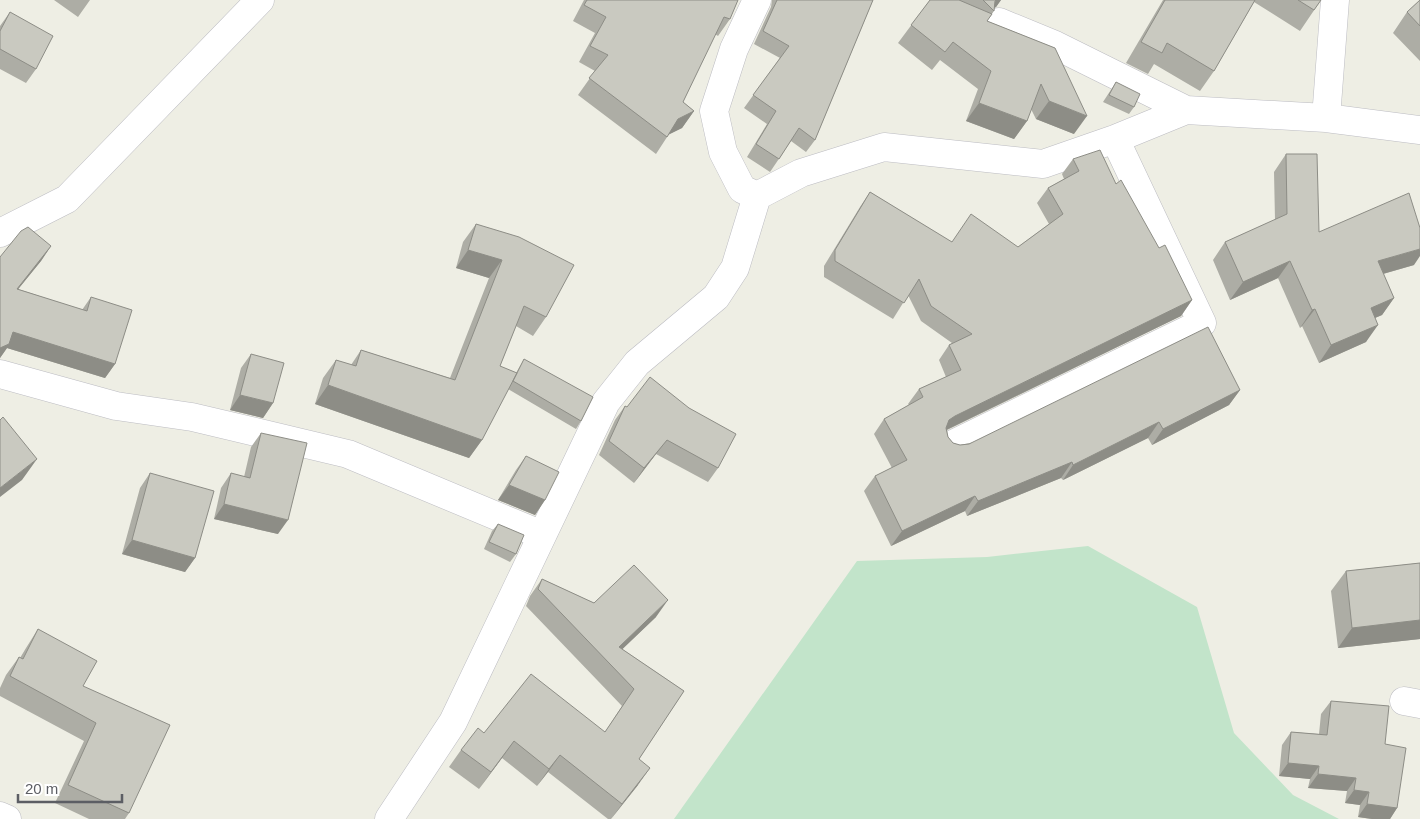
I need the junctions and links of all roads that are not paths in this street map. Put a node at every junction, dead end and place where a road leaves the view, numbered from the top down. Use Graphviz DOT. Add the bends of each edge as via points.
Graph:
graph roads {
  1 [pos="260,0"];
  2 [pos="757,0"];
  3 [pos="1335,0"];
  4 [pos="999,22"];
  5 [pos="1186,110"];
  6 [pos="1326,118"];
  7 [pos="1420,130"];
  8 [pos="1115,139"];
  9 [pos="757,196"];
  10 [pos="0,233"];
  11 [pos="0,374"];
  12 [pos="951,446"];
  13 [pos="542,535"];
  14 [pos="0,816"];
  15 [pos="7,819"];
  16 [pos="389,819"];
  1 -- 10 [label="street" via="67,199"];
  2 -- 9 [label="street" via="734,49 714,110 723,152 742,189"];
  3 -- 6 [label="street"];
  4 -- 5 [label="street" via="1055,45"];
  5 -- 6 [label="street"];
  5 -- 8 [label="street"];
  6 -- 7 [label="street"];
  8 -- 9 [label="street" via="1043,164 884,147 801,173"];
  8 -- 12 [label="street" via="1202,323"];
  9 -- 13 [label="street" via="735,268 716,297 637,363 606,402"];
  11 -- 13 [label="street" via="116,406 192,417 348,454"];
  13 -- 16 [label="street" via="453,722"];
  14 -- 15 [label="street"];
}
